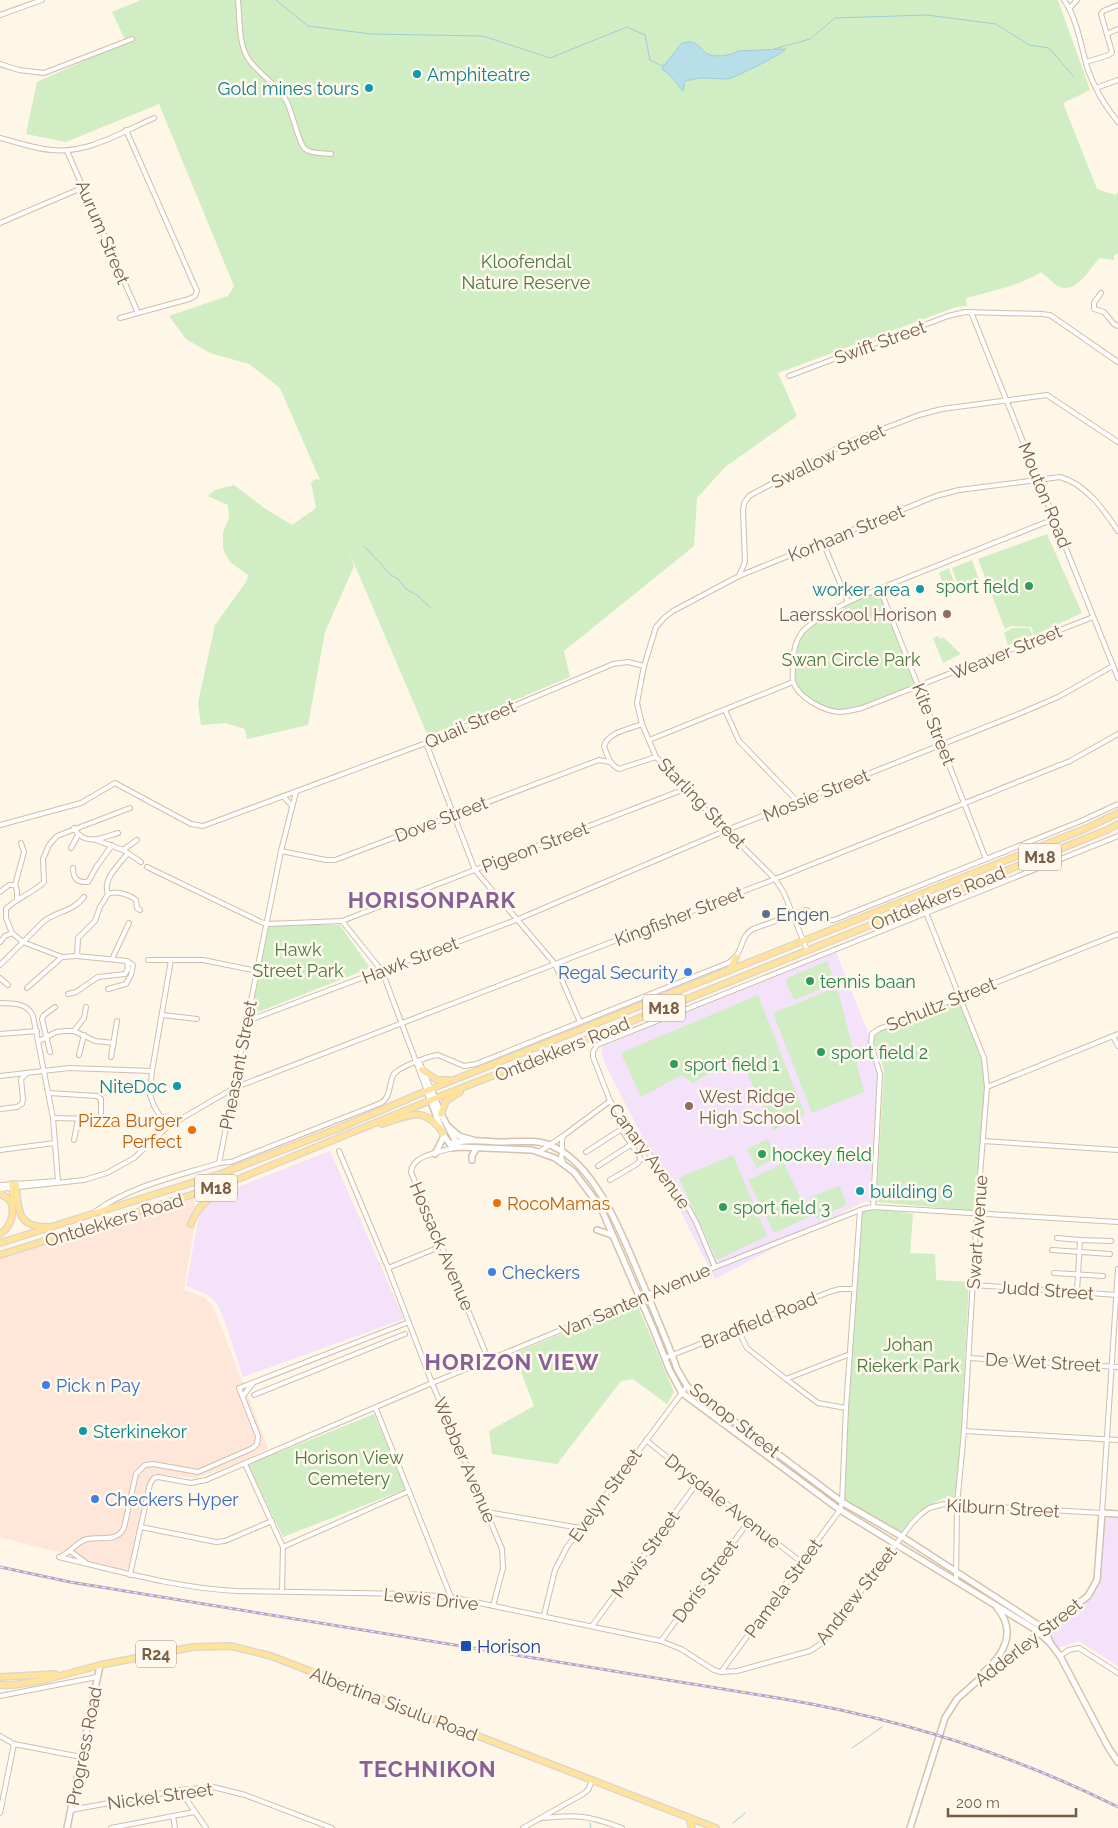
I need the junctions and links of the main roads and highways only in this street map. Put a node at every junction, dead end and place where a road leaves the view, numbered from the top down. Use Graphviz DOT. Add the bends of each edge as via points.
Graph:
graph roads {
  1 [pos="1118,813"];
  2 [pos="1118,824"];
  3 [pos="736,957"];
  4 [pos="730,970"];
  5 [pos="422,1070"];
  6 [pos="467,1076"];
  7 [pos="472,1084"];
  8 [pos="441,1114"];
  9 [pos="354,1132"];
  10 [pos="444,1134"];
  11 [pos="243,1177"];
  12 [pos="0,1189"];
  13 [pos="191,1224"];
  14 [pos="56,1226"];
  15 [pos="7,1229"];
  16 [pos="0,1234"];
  17 [pos="0,1243"];
  18 [pos="0,1255"];
  19 [pos="62,1674"];
  20 [pos="0,1677"];
  21 [pos="0,1685"];
  22 [pos="689,1818"];
  23 [pos="708,1826"];
  24 [pos="692,1828"];
  25 [pos="716,1828"];
  1 -- 4 [label="main road, Ontdekkers Road / M18"];
  2 -- 7 [label="main road, Ontdekkers Road / M18"];
  3 -- 4 [label="main road"];
  4 -- 6 [label="main road, Ontdekkers Road / M18"];
  5 -- 6 [label="main road" via="442,1081"];
  6 -- 14 [label="main road, Ontdekkers Road / M18" via="223,1173"];
  7 -- 8 [label="main road" via="448,1099"];
  7 -- 9 [label="main road, Ontdekkers Road / M18"];
  9 -- 10 [label="main road" via="418,1114 431,1119"];
  9 -- 11 [label="main road, Ontdekkers Road / M18"];
  11 -- 13 [label="main road" via="202,1204"];
  11 -- 18 [label="main road, Ontdekkers Road / M18"];
  12 -- 15 [label="main road" via="12,1204"];
  14 -- 15 [label="main road" via="34,1226 23,1219 14,1186 15,1214"];
  14 -- 17 [label="main road, Ontdekkers Road / M18"];
  15 -- 16 [label="main road"];
  19 -- 20 [label="main road, Albertina Sisulu Road / R24"];
  19 -- 21 [label="main road, Albertina Sisulu Road / R24" via="26,1683"];
  19 -- 22 [label="main road, Albertina Sisulu Road / R24" via="193,1647 231,1646 252,1650"];
  22 -- 23 [label="main road, Albertina Sisulu Road / R24"];
  22 -- 24 [label="main road"];
  23 -- 25 [label="main road, Albertina Sisulu Road / R24"];
}
